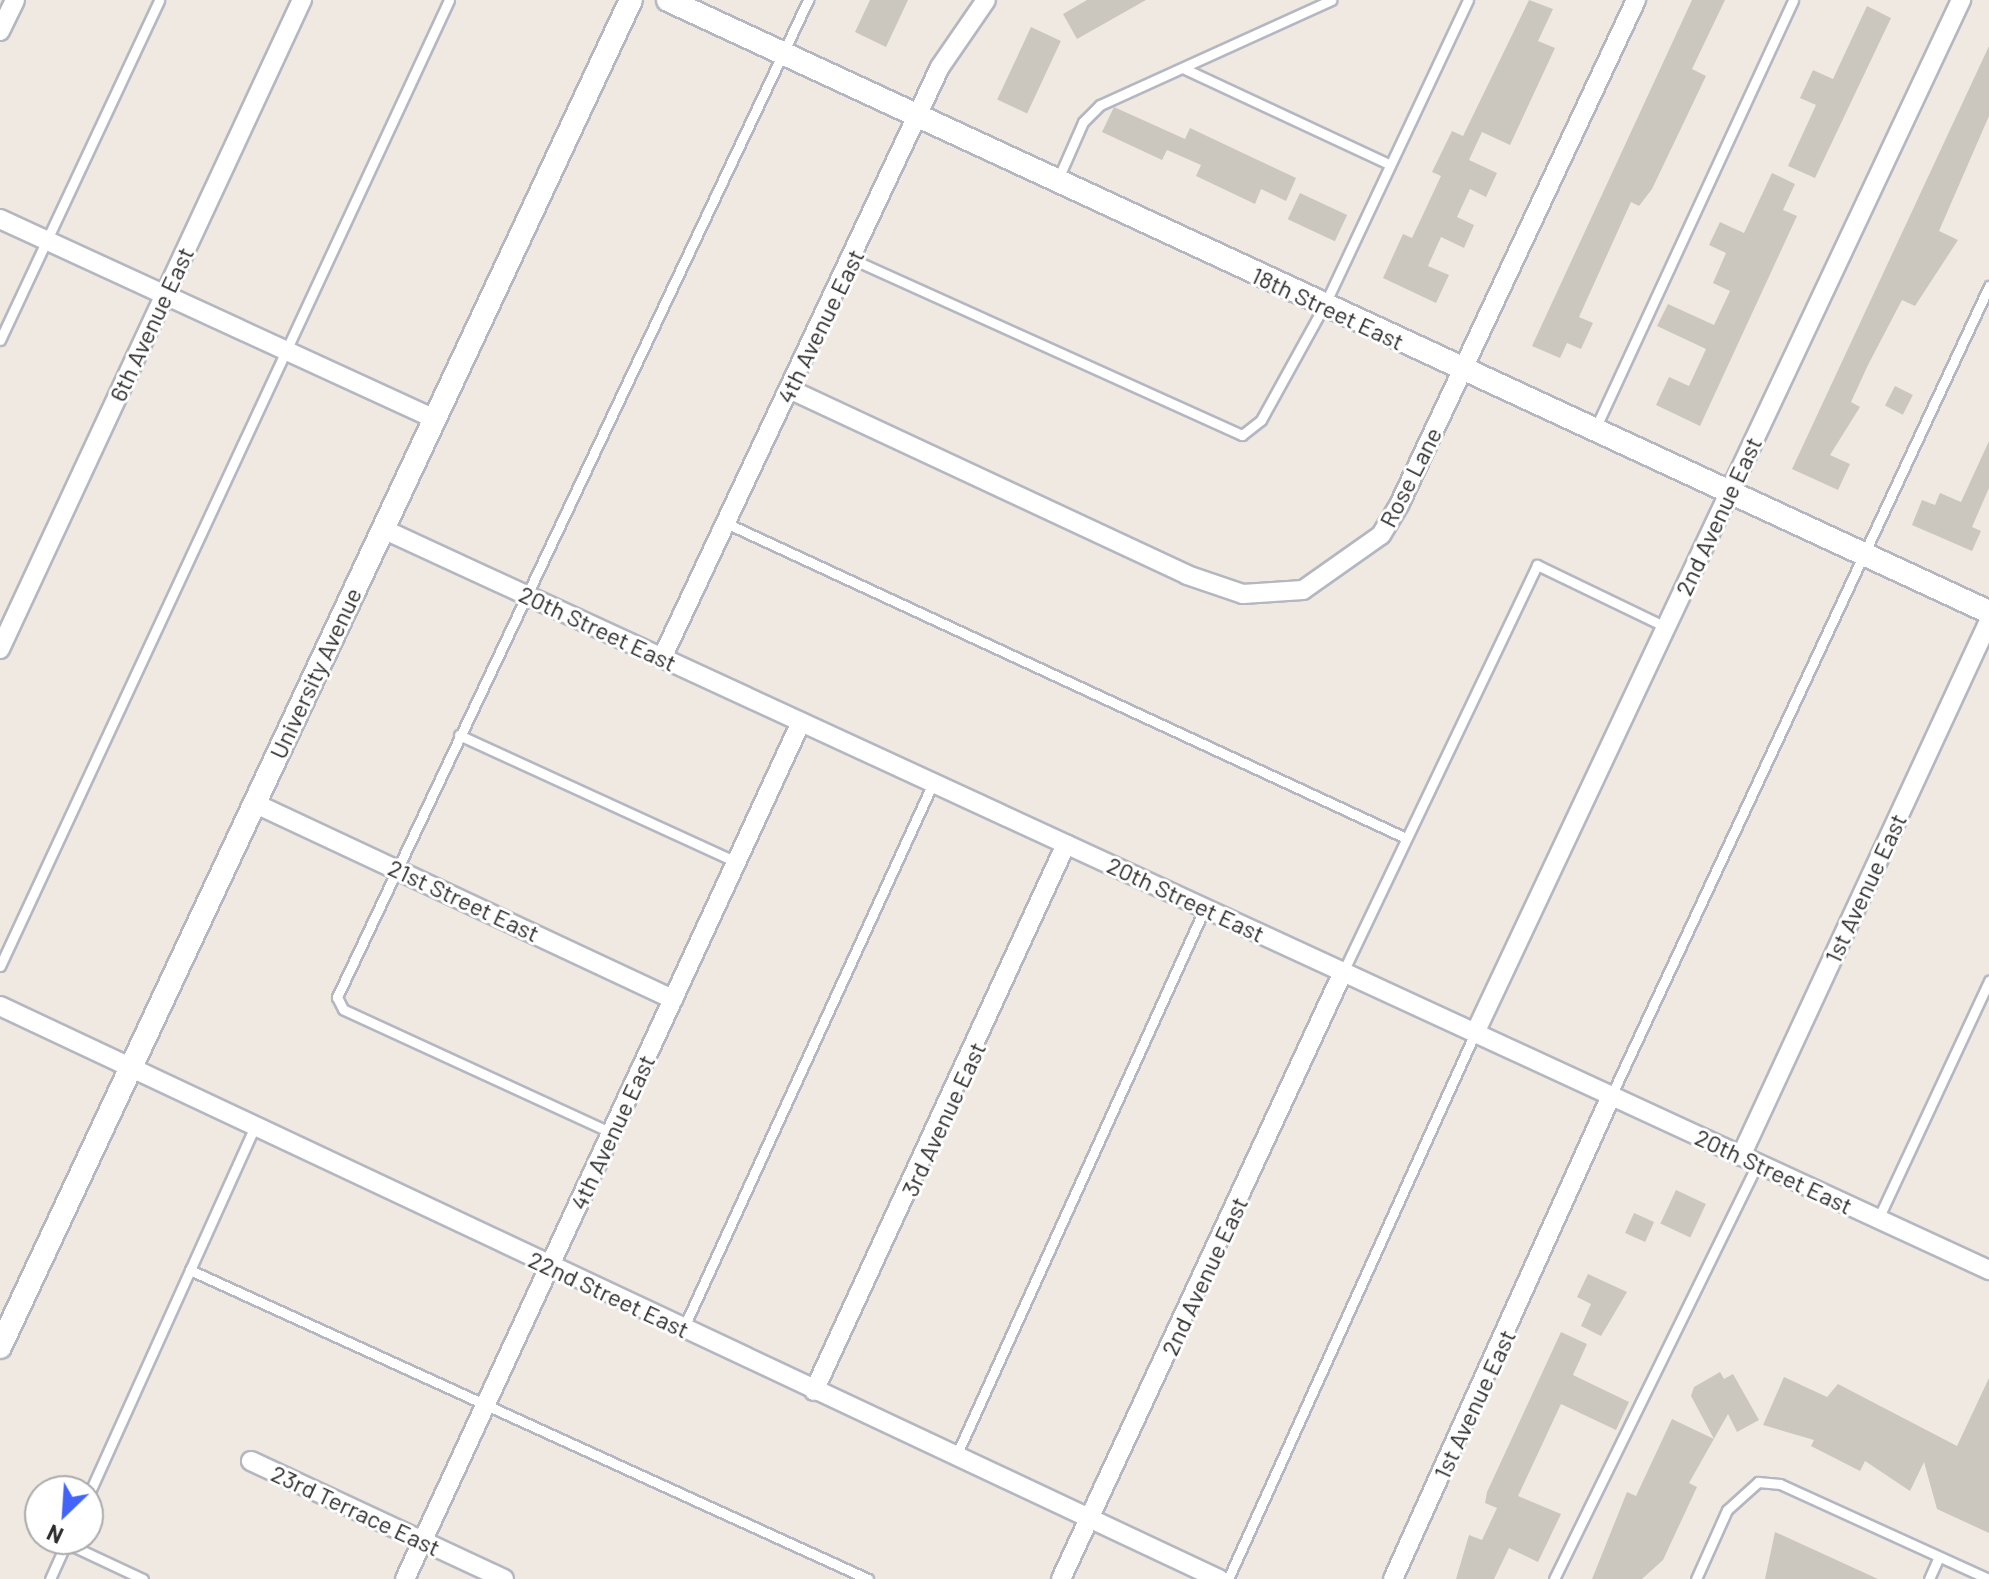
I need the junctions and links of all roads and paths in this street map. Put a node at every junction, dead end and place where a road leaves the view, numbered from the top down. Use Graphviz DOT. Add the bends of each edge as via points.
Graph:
graph roads {
  1 [pos="15,0"];
  2 [pos="159,0"];
  3 [pos="302,0"];
  4 [pos="449,0"];
  5 [pos="631,0"];
  6 [pos="668,0"];
  7 [pos="808,0"];
  8 [pos="986,0"];
  9 [pos="1331,0"];
  10 [pos="1468,0"];
  11 [pos="1636,0"];
  12 [pos="1793,0"];
  13 [pos="1961,0"];
  14 [pos="0,31"];
  15 [pos="782,56"];
  16 [pos="1185,69"];
  17 [pos="917,118"];
  18 [pos="1389,164"];
  19 [pos="1057,182"];
  20 [pos="0,219"];
  21 [pos="48,241"];
  22 [pos="852,259"];
  23 [pos="1989,286"];
  24 [pos="165,295"];
  25 [pos="1324,306"];
  26 [pos="0,340"];
  27 [pos="283,348"];
  28 [pos="1462,371"];
  29 [pos="789,389"];
  30 [pos="435,419"];
  31 [pos="1594,432"];
  32 [pos="1729,493"];
  33 [pos="726,523"];
  34 [pos="383,529"];
  35 [pos="1865,556"];
  36 [pos="525,595"];
  37 [pos="1989,612"];
  38 [pos="1989,621"];
  39 [pos="1666,627"];
  40 [pos="0,649"];
  41 [pos="662,658"];
  42 [pos="801,722"];
  43 [pos="459,735"];
  44 [pos="933,783"];
  45 [pos="254,803"];
  46 [pos="1406,838"];
  47 [pos="1066,844"];
  48 [pos="736,862"];
  49 [pos="396,868"];
  50 [pos="1205,908"];
  51 [pos="0,966"];
  52 [pos="1343,972"];
  53 [pos="1989,981"];
  54 [pos="673,999"];
  55 [pos="0,1006"];
  56 [pos="1475,1033"];
  57 [pos="131,1067"];
  58 [pos="1611,1096"];
  59 [pos="255,1126"];
  60 [pos="612,1133"];
  61 [pos="1749,1160"];
  62 [pos="1878,1219"];
  63 [pos="550,1266"];
  64 [pos="190,1270"];
  65 [pos="1989,1270"];
  66 [pos="683,1329"];
  67 [pos="0,1347"];
  68 [pos="814,1391"];
  69 [pos="487,1401"];
  70 [pos="955,1458"];
  71 [pos="251,1461"];
  72 [pos="97,1475"];
  73 [pos="1089,1520"];
  74 [pos="422,1541"];
  75 [pos="61,1555"];
  76 [pos="95,1555"];
  77 [pos="1939,1557"];
  78 [pos="50,1579"];
  79 [pos="143,1579"];
  80 [pos="405,1579"];
  81 [pos="504,1579"];
  82 [pos="868,1579"];
  83 [pos="1061,1579"];
  84 [pos="1219,1579"];
  85 [pos="1228,1579"];
  86 [pos="1393,1579"];
  87 [pos="1554,1579"];
  88 [pos="1696,1579"];
  89 [pos="1929,1579"];
  90 [pos="1988,1579"];
  1 -- 14 [label="street"];
  2 -- 21 [label="lane"];
  3 -- 24 [label="street, 6th Avenue East"];
  4 -- 27 [label="lane"];
  5 -- 30 [label="street, University Avenue"];
  6 -- 15 [label="street, 18th Street East"];
  7 -- 15 [label="lane"];
  8 -- 17 [label="street, 4th Avenue East" via="940,67"];
  9 -- 16 [label="lane"];
  10 -- 18 [label="lane"];
  11 -- 28 [label="street, Rose Lane"];
  12 -- 31 [label="lane"];
  13 -- 32 [label="street, 2nd Avenue East"];
  15 -- 17 [label="street, 18th Street East"];
  15 -- 36 [label="lane"];
  16 -- 18 [label="lane"];
  16 -- 19 [label="lane" via="1100,105 1071,144"];
  17 -- 19 [label="street, 18th Street East"];
  17 -- 22 [label="street, 4th Avenue East"];
  18 -- 25 [label="lane"];
  19 -- 25 [label="street, 18th Street East"];
  20 -- 21 [label="street"];
  21 -- 24 [label="street"];
  21 -- 26 [label="lane"];
  22 -- 25 [label="lane" via="1242,435 1261,420"];
  22 -- 29 [label="street, 4th Avenue East"];
  23 -- 35 [label="lane"];
  24 -- 27 [label="street"];
  24 -- 40 [label="street, 6th Avenue East"];
  25 -- 28 [label="street, 18th Street East"];
  27 -- 30 [label="street"];
  27 -- 51 [label="lane"];
  28 -- 29 [label="street, Rose Lane" via="1381,535 1303,590 1243,594"];
  28 -- 31 [label="street, 18th Street East"];
  29 -- 33 [label="street, 4th Avenue East"];
  30 -- 34 [label="street, University Avenue"];
  31 -- 32 [label="street, 18th Street East"];
  32 -- 35 [label="street, 18th Street East"];
  32 -- 39 [label="street, 2nd Avenue East"];
  33 -- 41 [label="street, 4th Avenue East"];
  33 -- 46 [label="lane"];
  34 -- 36 [label="street, 20th Street East"];
  34 -- 45 [label="street, University Avenue"];
  35 -- 37 [label="street, 18th Street East"];
  35 -- 58 [label="lane"];
  36 -- 41 [label="street, 20th Street East"];
  36 -- 43 [label="lane"];
  38 -- 61 [label="street, 1st Avenue East"];
  39 -- 46 [label="lane" via="1537,565"];
  39 -- 56 [label="street, 2nd Avenue East"];
  41 -- 42 [label="street, 20th Street East"];
  42 -- 44 [label="street, 20th Street East"];
  42 -- 48 [label="street, 4th Avenue East"];
  43 -- 48 [label="lane"];
  43 -- 49 [label="lane"];
  44 -- 47 [label="street, 20th Street East"];
  44 -- 66 [label="lane"];
  45 -- 49 [label="street, 21st Street East"];
  45 -- 57 [label="street, University Avenue"];
  46 -- 52 [label="lane"];
  47 -- 50 [label="street, 20th Street East"];
  47 -- 68 [label="street, 3rd Avenue East"];
  48 -- 54 [label="street, 4th Avenue East"];
  49 -- 54 [label="street, 21st Street East"];
  49 -- 60 [label="lane" via="337,997 343,1009"];
  50 -- 52 [label="street, 20th Street East"];
  50 -- 70 [label="lane"];
  52 -- 56 [label="street, 20th Street East"];
  52 -- 73 [label="street, 2nd Avenue East"];
  53 -- 62 [label="lane"];
  54 -- 60 [label="street, 4th Avenue East"];
  55 -- 57 [label="street, 22nd Street East"];
  56 -- 58 [label="street, 20th Street East"];
  56 -- 85 [label="lane"];
  57 -- 59 [label="street, 22nd Street East"];
  57 -- 67 [label="street, University Avenue"];
  58 -- 61 [label="street, 20th Street East"];
  58 -- 86 [label="street, 1st Avenue East"];
  59 -- 63 [label="street, 22nd Street East"];
  59 -- 64 [label="lane"];
  60 -- 63 [label="street, 4th Avenue East"];
  61 -- 62 [label="street, 20th Street East"];
  61 -- 87 [label="lane"];
  62 -- 65 [label="street, 20th Street East"];
  63 -- 66 [label="street, 22nd Street East"];
  63 -- 69 [label="street, 4th Avenue East"];
  64 -- 69 [label="lane"];
  64 -- 72 [label="lane"];
  66 -- 68 [label="street, 22nd Street East"];
  68 -- 70 [label="street, 22nd Street East"];
  69 -- 74 [label="street, 4th Avenue East"];
  69 -- 82 [label="lane"];
  70 -- 73 [label="street, 22nd Street East"];
  71 -- 74 [label="street, 23rd Terrace East"];
  73 -- 83 [label="street, 2nd Avenue East"];
  73 -- 84 [label="street, 22nd Street East"];
  74 -- 80 [label="street, 4th Avenue East"];
  74 -- 81 [label="street, 23rd Terrace East"];
  75 -- 78 [label="lane"];
  76 -- 79 [label="lane"];
  77 -- 88 [label="lane" via="1780,1484 1758,1482 1727,1510"];
  77 -- 89 [label="lane"];
  77 -- 90 [label="lane"];
}
